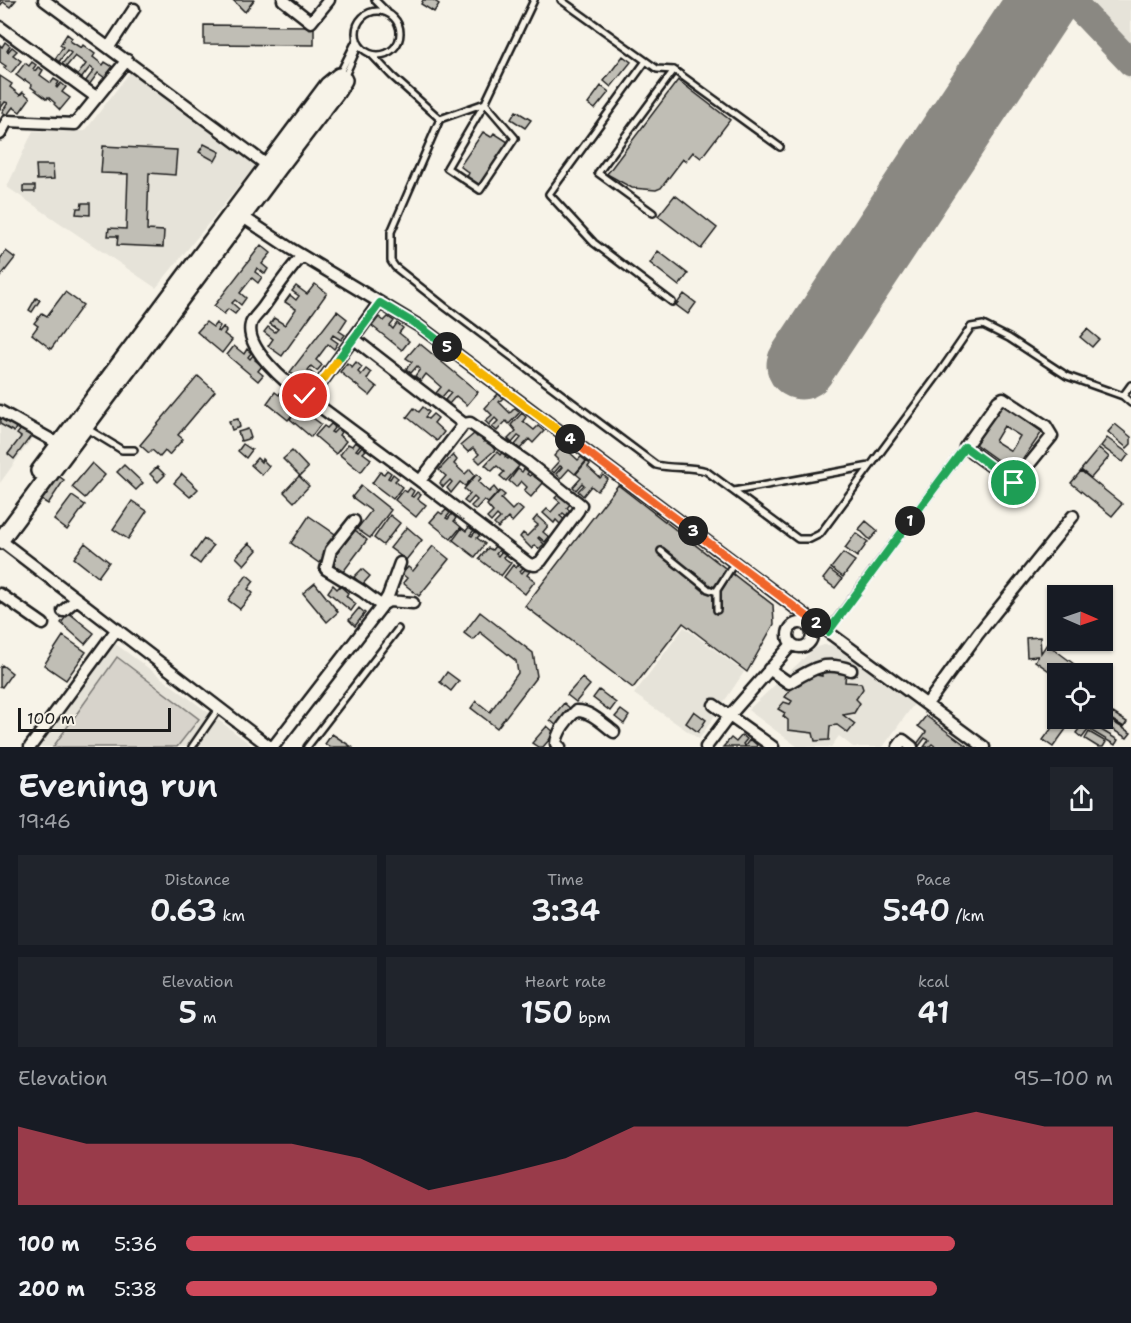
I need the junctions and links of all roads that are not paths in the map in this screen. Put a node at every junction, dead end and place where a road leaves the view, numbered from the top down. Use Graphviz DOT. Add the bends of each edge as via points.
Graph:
graph roads {
  1 [pos="44,0"];
  2 [pos="283,0"];
  3 [pos="329,0"];
  4 [pos="375,0"];
  5 [pos="534,0"];
  6 [pos="561,0"];
  7 [pos="134,9"];
  8 [pos="388,13"];
  9 [pos="0,27"];
  10 [pos="358,42"];
  11 [pos="109,47"];
  12 [pos="371,54"];
  13 [pos="127,60"];
  14 [pos="646,61"];
  15 [pos="674,70"];
  16 [pos="341,78"];
  17 [pos="96,97"];
  18 [pos="485,103"];
  19 [pos="4,119"];
  20 [pos="440,120"];
  21 [pos="0,134"];
  22 [pos="780,147"];
  23 [pos="267,165"];
  24 [pos="653,213"];
  25 [pos="243,217"];
  26 [pos="302,256"];
  27 [pos="672,302"];
  28 [pos="380,303"];
  29 [pos="353,338"];
  30 [pos="1131,385"];
  31 [pos="313,394"];
  32 [pos="1123,396"];
  33 [pos="1131,403"];
  34 [pos="0,411"];
  35 [pos="464,424"];
  36 [pos="85,427"];
  37 [pos="59,444"];
  38 [pos="965,447"];
  39 [pos="134,450"];
  40 [pos="870,466"];
  41 [pos="420,481"];
  42 [pos="734,491"];
  43 [pos="1073,516"];
  44 [pos="354,521"];
  45 [pos="0,524"];
  46 [pos="0,540"];
  47 [pos="661,551"];
  48 [pos="735,562"];
  49 [pos="400,563"];
  50 [pos="717,592"];
  51 [pos="0,594"];
  52 [pos="76,599"];
  53 [pos="413,603"];
  54 [pos="382,606"];
  55 [pos="798,609"];
  56 [pos="717,610"];
  57 [pos="63,611"];
  58 [pos="43,624"];
  59 [pos="811,628"];
  60 [pos="117,629"];
  61 [pos="398,629"];
  62 [pos="830,633"];
  63 [pos="792,644"];
  64 [pos="769,669"];
  65 [pos="851,670"];
  66 [pos="927,704"];
  67 [pos="714,705"];
  68 [pos="219,708"];
  69 [pos="730,715"];
  70 [pos="614,732"];
  71 [pos="30,747"];
  72 [pos="192,747"];
  73 [pos="271,747"];
  74 [pos="306,747"];
  75 [pos="560,747"];
  76 [pos="706,747"];
  77 [pos="773,747"];
  78 [pos="898,747"];
  79 [pos="912,747"];
  80 [pos="984,747"];
  1 -- 11 [label="street"];
  2 -- 3 [label="street" via="311,22"];
  4 -- 8 [label="lane"];
  5 -- 18 [label="lane"];
  6 -- 14 [label="lane"];
  7 -- 11 [label="street"];
  8 -- 10 [label="lane" via="366,15 357,29"];
  8 -- 12 [label="lane" via="397,21 399,39 388,52"];
  9 -- 17 [label="street"];
  10 -- 12 [label="lane"];
  10 -- 16 [label="lane"];
  11 -- 13 [label="street"];
  12 -- 20 [label="lane"];
  13 -- 17 [label="street"];
  13 -- 23 [label="street"];
  14 -- 15 [label="lane" via="657,69"];
  14 -- 27 [label="lane" via="549,194 594,243"];
  15 -- 22 [label="lane"];
  15 -- 24 [label="lane" via="598,173"];
  16 -- 23 [label="main road" via="328,85"];
  16 -- 25 [label="main road" via="336,93"];
  17 -- 19 [label="street" via="75,124"];
  18 -- 18 [label="lane" via="447,168 480,190 515,138"];
  18 -- 20 [label="lane"];
  19 -- 21 [label="street"];
  20 -- 42 [label="lane" via="391,232 391,261 395,267 656,465 706,471"];
  23 -- 37 [label="main road"];
  25 -- 26 [label="street"];
  25 -- 36 [label="main road"];
  26 -- 28 [label="street"];
  26 -- 31 [label="street" via="251,323 251,339 287,382 305,396"];
  28 -- 29 [label="street"];
  28 -- 48 [label="street" via="419,326"];
  29 -- 31 [label="street"];
  29 -- 35 [label="street"];
  30 -- 32 [label="lane"];
  31 -- 41 [label="street" via="315,403"];
  32 -- 33 [label="lane"];
  32 -- 40 [label="lane" via="1067,376 983,325 971,327"];
  34 -- 37 [label="street"];
  35 -- 41 [label="street"];
  35 -- 41 [label="street" via="470,423 527,462 580,505 541,561 535,566 529,564"];
  36 -- 39 [label="lane" via="122,450"];
  36 -- 46 [label="main road"];
  37 -- 45 [label="main road"];
  38 -- 38 [label="street" via="1014,483 1052,436 1046,426 1003,398"];
  38 -- 62 [label="lane"];
  40 -- 42 [label="lane"];
  40 -- 42 [label="lane" via="820,534 810,539 798,538"];
  43 -- 66 [label="street"];
  44 -- 54 [label="street" via="331,550 326,569"];
  46 -- 52 [label="street"];
  47 -- 50 [label="lane"];
  48 -- 50 [label="lane"];
  48 -- 55 [label="street"];
  49 -- 54 [label="street"];
  50 -- 56 [label="lane"];
  51 -- 58 [label="street"];
  52 -- 57 [label="street"];
  52 -- 60 [label="street"];
  53 -- 54 [label="street" via="389,601"];
  54 -- 73 [label="street"];
  55 -- 59 [label="street"];
  55 -- 62 [label="street"];
  59 -- 62 [label="street"];
  59 -- 63 [label="street" via="808,645 802,648"];
  59 -- 63 [label="street" via="800,623 792,626 788,633"];
  60 -- 68 [label="street"];
  60 -- 71 [label="street"];
  61 -- 74 [label="lane"];
  62 -- 66 [label="street"];
  63 -- 64 [label="street"];
  64 -- 65 [label="street" via="789,683 825,665"];
  64 -- 69 [label="street"];
  66 -- 80 [label="street"];
  67 -- 69 [label="street"];
  68 -- 72 [label="lane"];
  68 -- 73 [label="street"];
  69 -- 76 [label="street"];
  69 -- 77 [label="street"];
  70 -- 75 [label="street" via="592,715 576,711 556,739"];
  78 -- 79 [label="street" via="903,740"];
}
